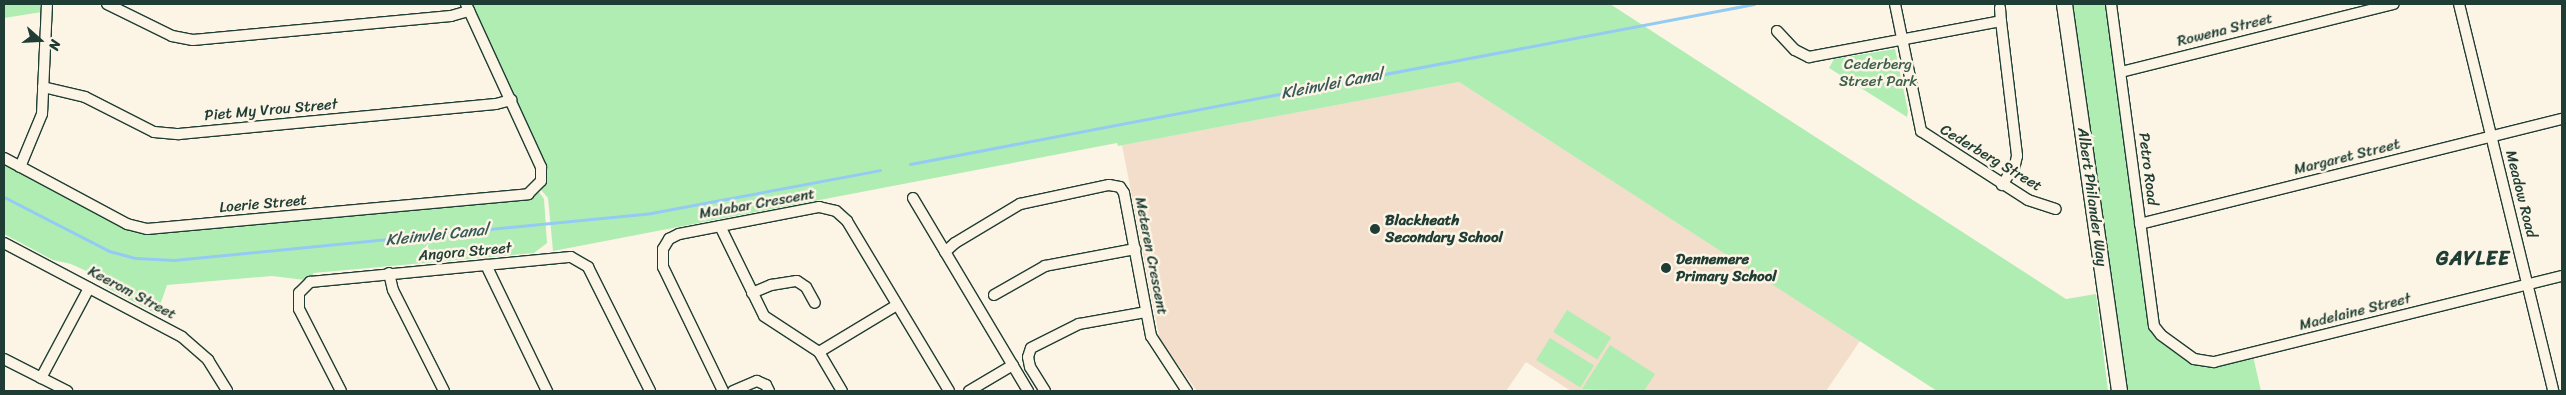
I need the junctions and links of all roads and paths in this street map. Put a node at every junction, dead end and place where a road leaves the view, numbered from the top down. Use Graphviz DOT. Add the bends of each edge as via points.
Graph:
graph roads {
  1 [pos="47,4"];
  2 [pos="107,4"];
  3 [pos="1895,4"];
  4 [pos="2064,4"];
  5 [pos="2111,4"];
  6 [pos="2394,4"];
  7 [pos="2459,4"];
  8 [pos="468,7"];
  9 [pos="2000,8"];
  10 [pos="2001,21"];
  11 [pos="1777,31"];
  12 [pos="1903,40"];
  13 [pos="2121,72"];
  14 [pos="43,87"];
  15 [pos="511,100"];
  16 [pos="2562,119"];
  17 [pos="2492,136"];
  18 [pos="4,158"];
  19 [pos="20,167"];
  20 [pos="2002,185"];
  21 [pos="913,198"];
  22 [pos="2056,209"];
  23 [pos="2140,224"];
  24 [pos="720,226"];
  25 [pos="4,243"];
  26 [pos="1134,249"];
  27 [pos="946,252"];
  28 [pos="486,265"];
  29 [pos="389,274"];
  30 [pos="2562,276"];
  31 [pos="2529,284"];
  32 [pos="89,288"];
  33 [pos="752,293"];
  34 [pos="994,295"];
  35 [pos="815,302"];
  36 [pos="897,305"];
  37 [pos="1146,312"];
  38 [pos="2161,336"];
  39 [pos="819,352"];
  40 [pos="4,359"];
  41 [pos="1013,365"];
  42 [pos="41,378"];
  43 [pos="67,391"];
  44 [pos="227,391"];
  45 [pos="340,391"];
  46 [pos="444,391"];
  47 [pos="547,391"];
  48 [pos="650,391"];
  49 [pos="724,391"];
  50 [pos="733,391"];
  51 [pos="769,391"];
  52 [pos="842,391"];
  53 [pos="948,391"];
  54 [pos="969,391"];
  55 [pos="1028,391"];
  56 [pos="1045,391"];
  57 [pos="1187,391"];
  58 [pos="2119,391"];
  59 [pos="2553,391"];
  1 -- 14 [label="street"];
  2 -- 8 [label="street" via="172,36 193,40 451,16"];
  3 -- 12 [label="street, Cederberg Street"];
  4 -- 58 [label="street, Albert Philander Way"];
  5 -- 13 [label="street, Petro Road"];
  6 -- 13 [label="street, Rowena Street"];
  7 -- 17 [label="street, Meadow Road"];
  8 -- 15 [label="street"];
  9 -- 10 [label="street"];
  10 -- 12 [label="street"];
  10 -- 20 [label="street" via="2017,156"];
  11 -- 12 [label="street" via="1795,50 1809,57"];
  12 -- 20 [label="street, Cederberg Street" via="1921,131"];
  13 -- 23 [label="street, Petro Road"];
  14 -- 15 [label="street, Piet My Vrou Street" via="85,96 154,132 179,134"];
  14 -- 19 [label="street" via="40,123"];
  15 -- 19 [label="street, Loerie Street" via="542,167 539,185 525,195 147,229 127,224"];
  16 -- 17 [label="street, Margaret Street"];
  17 -- 23 [label="street, Margaret Street"];
  17 -- 31 [label="street, Meadow Road"];
  18 -- 19 [label="street, Loerie Street"];
  20 -- 22 [label="street, Cederberg Street" via="2028,200"];
  21 -- 27 [label="street"];
  23 -- 38 [label="street, Petro Road" via="2154,326"];
  24 -- 33 [label="street"];
  24 -- 36 [label="street, Malabar Crescent" via="819,207 836,211 847,221"];
  24 -- 49 [label="street, Malabar Crescent" via="674,236 665,244 661,258"];
  25 -- 32 [label="street, Keerom Street"];
  26 -- 27 [label="street, Meteren Crescent" via="1124,193 1112,184 1020,204 954,243"];
  26 -- 34 [label="street" via="1044,266"];
  26 -- 37 [label="street, Meteren Crescent"];
  27 -- 41 [label="street"];
  28 -- 29 [label="street, Angora Street"];
  28 -- 47 [label="street"];
  28 -- 48 [label="street, Angora Street" via="578,259 588,267"];
  29 -- 45 [label="street, Angora Street" via="315,280 305,284 299,293 299,309"];
  29 -- 46 [label="street"];
  30 -- 31 [label="street, Madelaine Street"];
  31 -- 38 [label="street, Madelaine Street" via="2214,362 2194,359"];
  31 -- 59 [label="street, Meadow Road"];
  32 -- 42 [label="street"];
  32 -- 44 [label="street, Keerom Street" via="191,344 208,360"];
  33 -- 35 [label="street" via="771,285 796,281 806,287"];
  33 -- 39 [label="street" via="770,321"];
  36 -- 39 [label="street"];
  36 -- 53 [label="street, Malabar Crescent"];
  37 -- 56 [label="street" via="1078,324 1029,351 1030,367"];
  37 -- 57 [label="street, Meteren Crescent" via="1154,344"];
  39 -- 52 [label="street"];
  40 -- 42 [label="street"];
  41 -- 54 [label="street"];
  41 -- 55 [label="street"];
  42 -- 43 [label="street"];
  50 -- 51 [label="street" via="758,382 766,385"];
}
